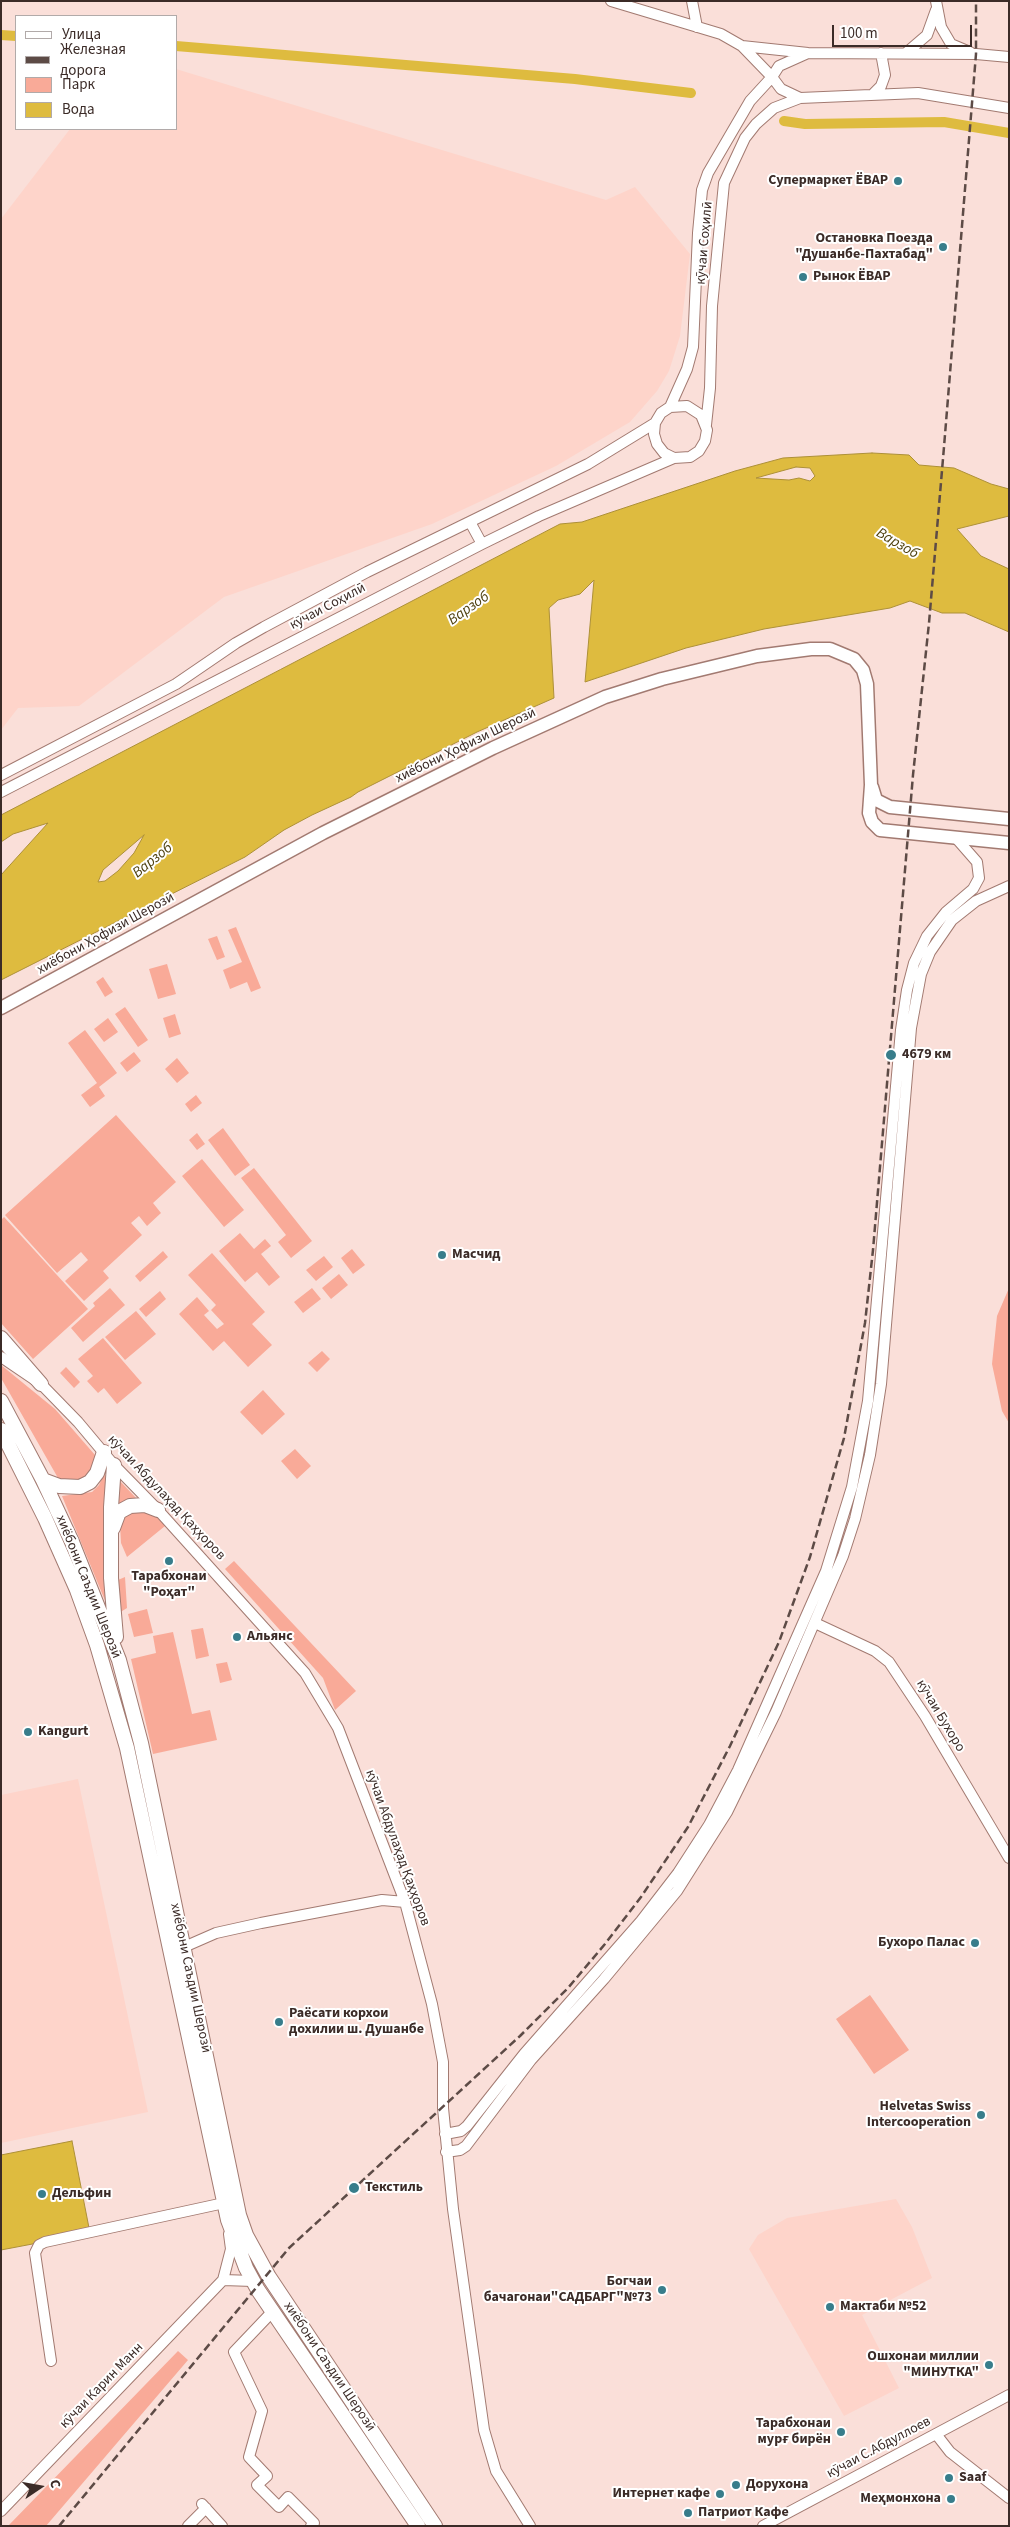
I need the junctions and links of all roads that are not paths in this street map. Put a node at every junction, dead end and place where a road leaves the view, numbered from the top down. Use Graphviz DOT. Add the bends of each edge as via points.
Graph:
graph roads {
  1 [pos="611,1"];
  2 [pos="692,1"];
  3 [pos="936,6"];
  4 [pos="697,27"];
  5 [pos="742,46"];
  6 [pos="808,53"];
  7 [pos="880,53"];
  8 [pos="906,53"];
  9 [pos="976,54"];
  10 [pos="1009,58"];
  11 [pos="772,77"];
  12 [pos="874,93"];
  13 [pos="800,98"];
  14 [pos="1009,108"];
  15 [pos="670,407"];
  16 [pos="655,423"];
  17 [pos="706,425"];
  18 [pos="674,458"];
  19 [pos="470,522"];
  20 [pos="482,544"];
  21 [pos="1,775"];
  22 [pos="871,785"];
  23 [pos="1,792"];
  24 [pos="1009,819"];
  25 [pos="956,838"];
  26 [pos="1009,843"];
  27 [pos="1009,886"];
  28 [pos="1,1008"];
  29 [pos="900,1099"];
  30 [pos="888,1236"];
  31 [pos="1,1338"];
  32 [pos="1,1358"];
  33 [pos="41,1384"];
  34 [pos="1,1401"];
  35 [pos="1,1430"];
  36 [pos="104,1452"];
  37 [pos="114,1465"];
  38 [pos="43,1480"];
  39 [pos="158,1510"];
  40 [pos="111,1530"];
  41 [pos="815,1623"];
  42 [pos="119,1660"];
  43 [pos="1009,1858"];
  44 [pos="405,1902"];
  45 [pos="184,1948"];
  46 [pos="445,2134"];
  47 [pos="446,2152"];
  48 [pos="224,2203"];
  49 [pos="228,2220"];
  50 [pos="223,2280"];
  51 [pos="253,2281"];
  52 [pos="273,2311"];
  53 [pos="51,2361"];
  54 [pos="1009,2395"];
  55 [pos="936,2434"];
  56 [pos="1009,2498"];
  57 [pos="1,2511"];
  58 [pos="314,2525"];
  59 [pos="188,2526"];
  60 [pos="222,2526"];
  61 [pos="418,2526"];
  62 [pos="435,2526"];
  63 [pos="530,2526"];
  64 [pos="763,2526"];
  1 -- 4 [label="street"];
  2 -- 4 [label="street"];
  3 -- 8 [label="street" via="927,35"];
  3 -- 9 [label="street" via="941,27 951,44"];
  4 -- 5 [label="street" via="721,34"];
  5 -- 6 [label="street"];
  5 -- 11 [label="street"];
  6 -- 7 [label="street"];
  6 -- 11 [label="street, кӯчаи Соҳилӣ" via="779,66"];
  7 -- 8 [label="street"];
  7 -- 12 [label="street" via="885,75 882,86"];
  8 -- 9 [label="street"];
  9 -- 10 [label="street"];
  11 -- 13 [label="street" via="781,88"];
  11 -- 15 [label="street, кӯчаи Соҳилӣ" via="750,101 708,173 702,190 693,347"];
  12 -- 13 [label="street, кӯчаи Соҳилӣ"];
  12 -- 14 [label="street, кӯчаи Соҳилӣ" via="918,93"];
  13 -- 17 [label="street, кӯчаи Соҳилӣ" via="774,108 756,124 744,138 724,183 712,306"];
  15 -- 16 [label="street, кӯчаи Соҳилӣ"];
  15 -- 17 [label="street" via="692,408"];
  16 -- 18 [label="street" via="657,444"];
  16 -- 19 [label="street, кӯчаи Соҳилӣ" via="588,464"];
  17 -- 18 [label="street, кӯчаи Соҳилӣ" via="706,436 699,450 690,457"];
  18 -- 20 [label="street, кӯчаи Соҳилӣ"];
  19 -- 20 [label="street"];
  19 -- 21 [label="street, кӯчаи Соҳилӣ" via="236,642 176,684"];
  20 -- 23 [label="street, кӯчаи Соҳилӣ"];
  22 -- 24 [label="main road" via="876,800 890,807"];
  22 -- 25 [label="main road, хиёбони Ҳофизи Шерозӣ" via="869,813 880,830"];
  22 -- 28 [label="main road, хиёбони Ҳофизи Шерозӣ" via="868,684 863,670 854,660 830,649 811,649 709,667 605,697 493,748 323,833"];
  25 -- 26 [label="main road, хиёбони Ҳофизи Шерозӣ"];
  25 -- 29 [label="street" via="977,862 979,878 973,889 937,923 914,963 903,1008"];
  27 -- 29 [label="street" via="957,915 926,959 915,1001"];
  29 -- 30 [label="street"];
  30 -- 41 [label="street" via="881,1384 870,1455 846,1546"];
  30 -- 46 [label="street" via="867,1410 844,1517 812,1606 738,1770 693,1851 655,1904 524,2054 467,2126 461,2131"];
  31 -- 33 [label="highway"];
  32 -- 33 [label="street, кӯчаи Абдулаҳад Қаҳҳоров"];
  33 -- 36 [label="street, кӯчаи Абдулаҳад Қаҳҳоров"];
  34 -- 38 [label="highway, хиёбони Саъдии Шерозӣ"];
  35 -- 48 [label="highway, хиёбони Саъдии Шерозӣ" via="77,1590 127,1748"];
  36 -- 37 [label="street, кӯчаи Абдулаҳад Қаҳҳоров"];
  36 -- 38 [label="highway" via="97,1473 80,1487 59,1486"];
  37 -- 39 [label="street, кӯчаи Абдулаҳад Қаҳҳоров"];
  37 -- 40 [label="highway"];
  38 -- 42 [label="highway, хиёбони Саъдии Шерозӣ"];
  39 -- 40 [label="highway" via="145,1505 130,1506 119,1512"];
  39 -- 44 [label="street, кӯчаи Абдулаҳад Қаҳҳоров" via="305,1673 338,1728"];
  40 -- 42 [label="highway" via="113,1615"];
  41 -- 43 [label="street, кӯчаи Бухоро" via="875,1651 889,1662 925,1716"];
  41 -- 47 [label="street" via="746,1776 685,1880 628,1951 531,2060 466,2146"];
  42 -- 45 [label="highway, хиёбони Саъдии Шерозӣ" via="141,1743"];
  44 -- 45 [label="street" via="382,1900 261,1923 216,1933"];
  44 -- 46 [label="street, кӯчаи Абдулаҳад Қаҳҳоров" via="432,2004 443,2062"];
  45 -- 62 [label="highway, хиёбони Саъдии Шерозӣ" via="239,2215 246,2235 269,2278"];
  46 -- 47 [label="street, кӯчаи Абдулаҳад Қаҳҳоров"];
  47 -- 63 [label="street, кӯчаи Абдулаҳад Қаҳҳоров" via="487,2444 503,2485"];
  48 -- 49 [label="highway, хиёбони Саъдии Шерозӣ"];
  48 -- 53 [label="street" via="39,2245 35,2253"];
  49 -- 50 [label="street, кӯчаи Карин Манн" via="231,2249"];
  49 -- 51 [label="highway, хиёбони Саъдии Шерозӣ"];
  50 -- 51 [label="street"];
  50 -- 57 [label="street, кӯчаи Карин Манн"];
  51 -- 52 [label="highway, хиёбони Саъдии Шерозӣ"];
  52 -- 58 [label="street" via="234,2352 262,2411 249,2457 267,2476 257,2485 278,2507 288,2497"];
  52 -- 61 [label="highway, хиёбони Саъдии Шерозӣ"];
  54 -- 55 [label="street, кӯчаи С.Абдуллоев"];
  55 -- 56 [label="street" via="950,2452"];
  55 -- 64 [label="street, кӯчаи С.Абдуллоев"];
  59 -- 60 [label="street" via="204,2506"];
}
